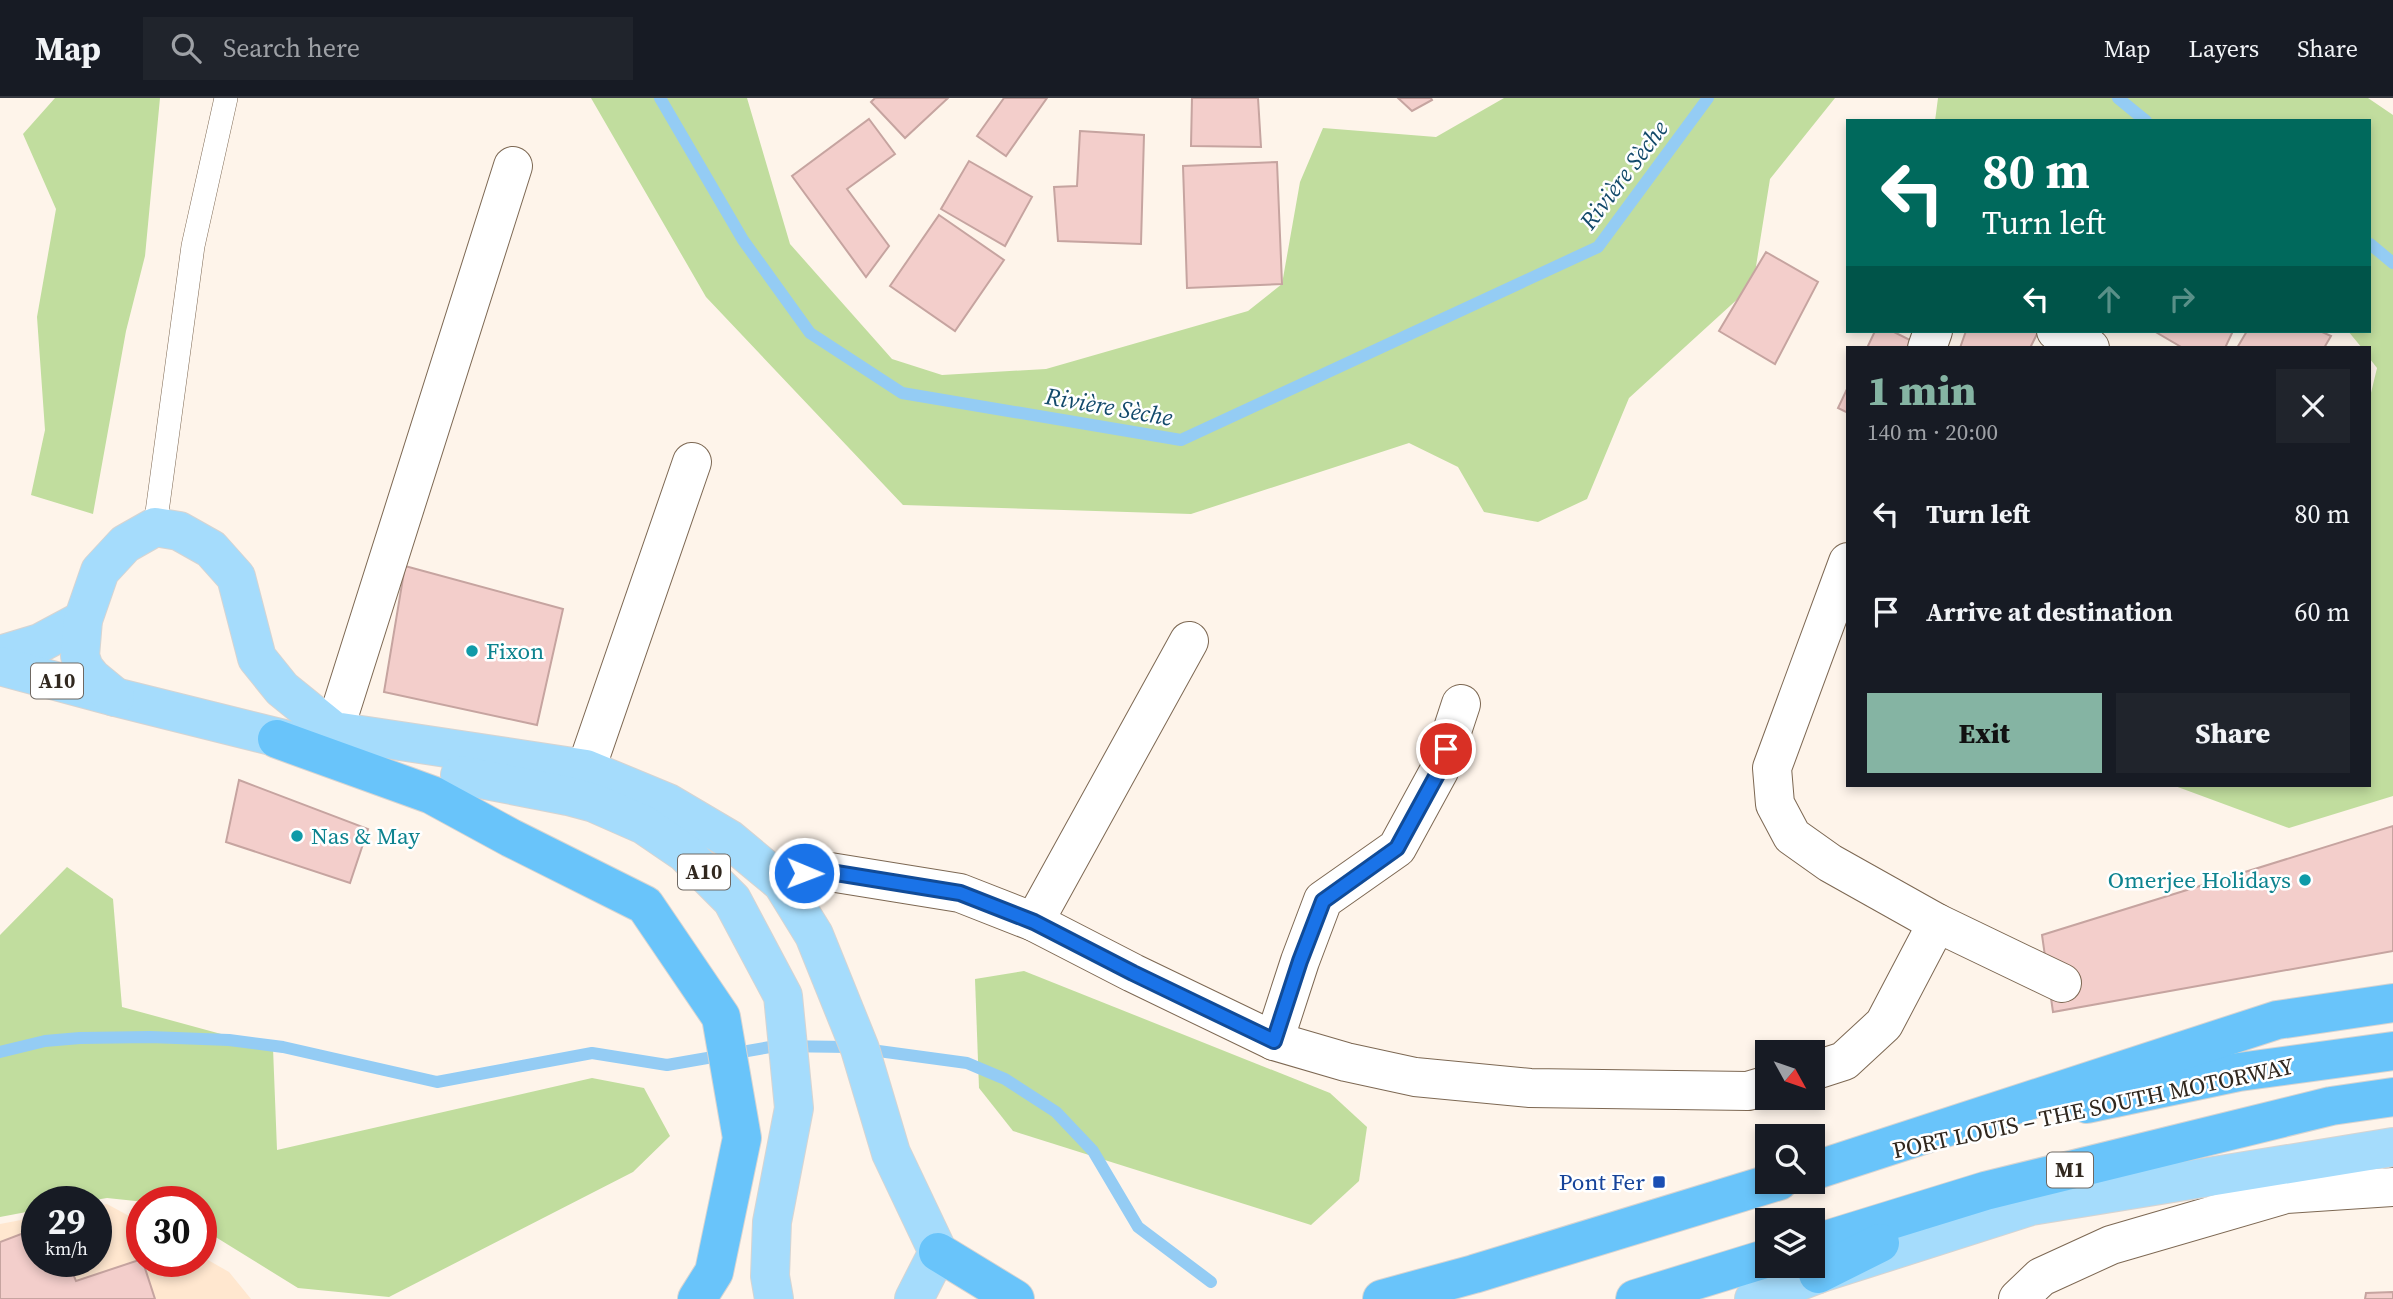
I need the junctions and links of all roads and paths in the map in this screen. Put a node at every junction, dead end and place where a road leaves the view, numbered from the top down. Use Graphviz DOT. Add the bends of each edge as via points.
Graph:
graph roads {
  1 [pos="226,98"];
  2 [pos="513,166"];
  3 [pos="2060,333"];
  4 [pos="2086,346"];
  5 [pos="691,461"];
  6 [pos="155,527"];
  7 [pos="1846,567"];
  8 [pos="83,620"];
  9 [pos="1189,640"];
  10 [pos="0,655"];
  11 [pos="0,666"];
  12 [pos="115,697"];
  13 [pos="1461,704"];
  14 [pos="334,731"];
  15 [pos="277,739"];
  16 [pos="586,769"];
  17 [pos="782,883"];
  18 [pos="1034,922"];
  19 [pos="1937,923"];
  20 [pos="2062,983"];
  21 [pos="2393,1003"];
  22 [pos="1274,1041"];
  23 [pos="2393,1051"];
  24 [pos="1825,1067"];
  25 [pos="1755,1089"];
  26 [pos="2393,1097"];
  27 [pos="2393,1147"];
  28 [pos="1825,1167"];
  29 [pos="1825,1168"];
  30 [pos="2393,1187"];
  31 [pos="1755,1188"];
  32 [pos="938,1252"];
  33 [pos="1825,1255"];
  34 [pos="1825,1257"];
  35 [pos="1755,1262"];
  36 [pos="1786,1278"];
  37 [pos="697,1299"];
  38 [pos="774,1299"];
  39 [pos="914,1299"];
  40 [pos="1015,1299"];
  41 [pos="1382,1299"];
  42 [pos="1635,1299"];
  43 [pos="1754,1299"];
  44 [pos="2018,1299"];
  1 -- 6 [label="lane" via="193,246"];
  2 -- 14 [label="street"];
  3 -- 4 [label="street"];
  5 -- 16 [label="street"];
  6 -- 8 [label="main road" via="125,544 100,571"];
  6 -- 14 [label="main road" via="179,531 211,549 236,577 257,658 282,689"];
  7 -- 19 [label="street" via="1772,768 1774,804 1792,836 1830,863"];
  8 -- 10 [label="main road" via="40,643"];
  8 -- 12 [label="main road" via="80,656 84,668"];
  9 -- 18 [label="street"];
  11 -- 12 [label="main road, A10"];
  12 -- 15 [label="main road, A10"];
  13 -- 22 [label="street" via="1439,771 1397,848 1323,901"];
  14 -- 16 [label="main road"];
  15 -- 37 [label="highway" via="432,795 645,905 721,1017 742,1138 713,1272"];
  15 -- 38 [label="main road, A10" via="594,803 644,825 685,853 732,900 783,996 794,1108 772,1222"];
  16 -- 17 [label="main road" via="668,803 729,839"];
  17 -- 18 [label="street" via="804,873 830,872 960,893"];
  17 -- 32 [label="main road" via="814,935 860,1049 891,1153"];
  18 -- 22 [label="street"];
  19 -- 20 [label="street"];
  19 -- 24 [label="street" via="1884,1024 1844,1061"];
  21 -- 28 [label="highway" via="2277,1020"];
  22 -- 25 [label="street" via="1415,1077 1530,1088"];
  23 -- 29 [label="highway, PORT LOUIS – THE SOUTH MOTORWAY" via="2239,1072 1968,1130"];
  26 -- 33 [label="highway, M1" via="2331,1106 1985,1191"];
  27 -- 34 [label="main road" via="2031,1206"];
  30 -- 44 [label="street" via="2286,1194 2111,1245 2041,1278"];
  31 -- 41 [label="highway"];
  32 -- 39 [label="main road"];
  32 -- 40 [label="highway"];
  35 -- 42 [label="highway"];
  36 -- 43 [label="main road"];
}
